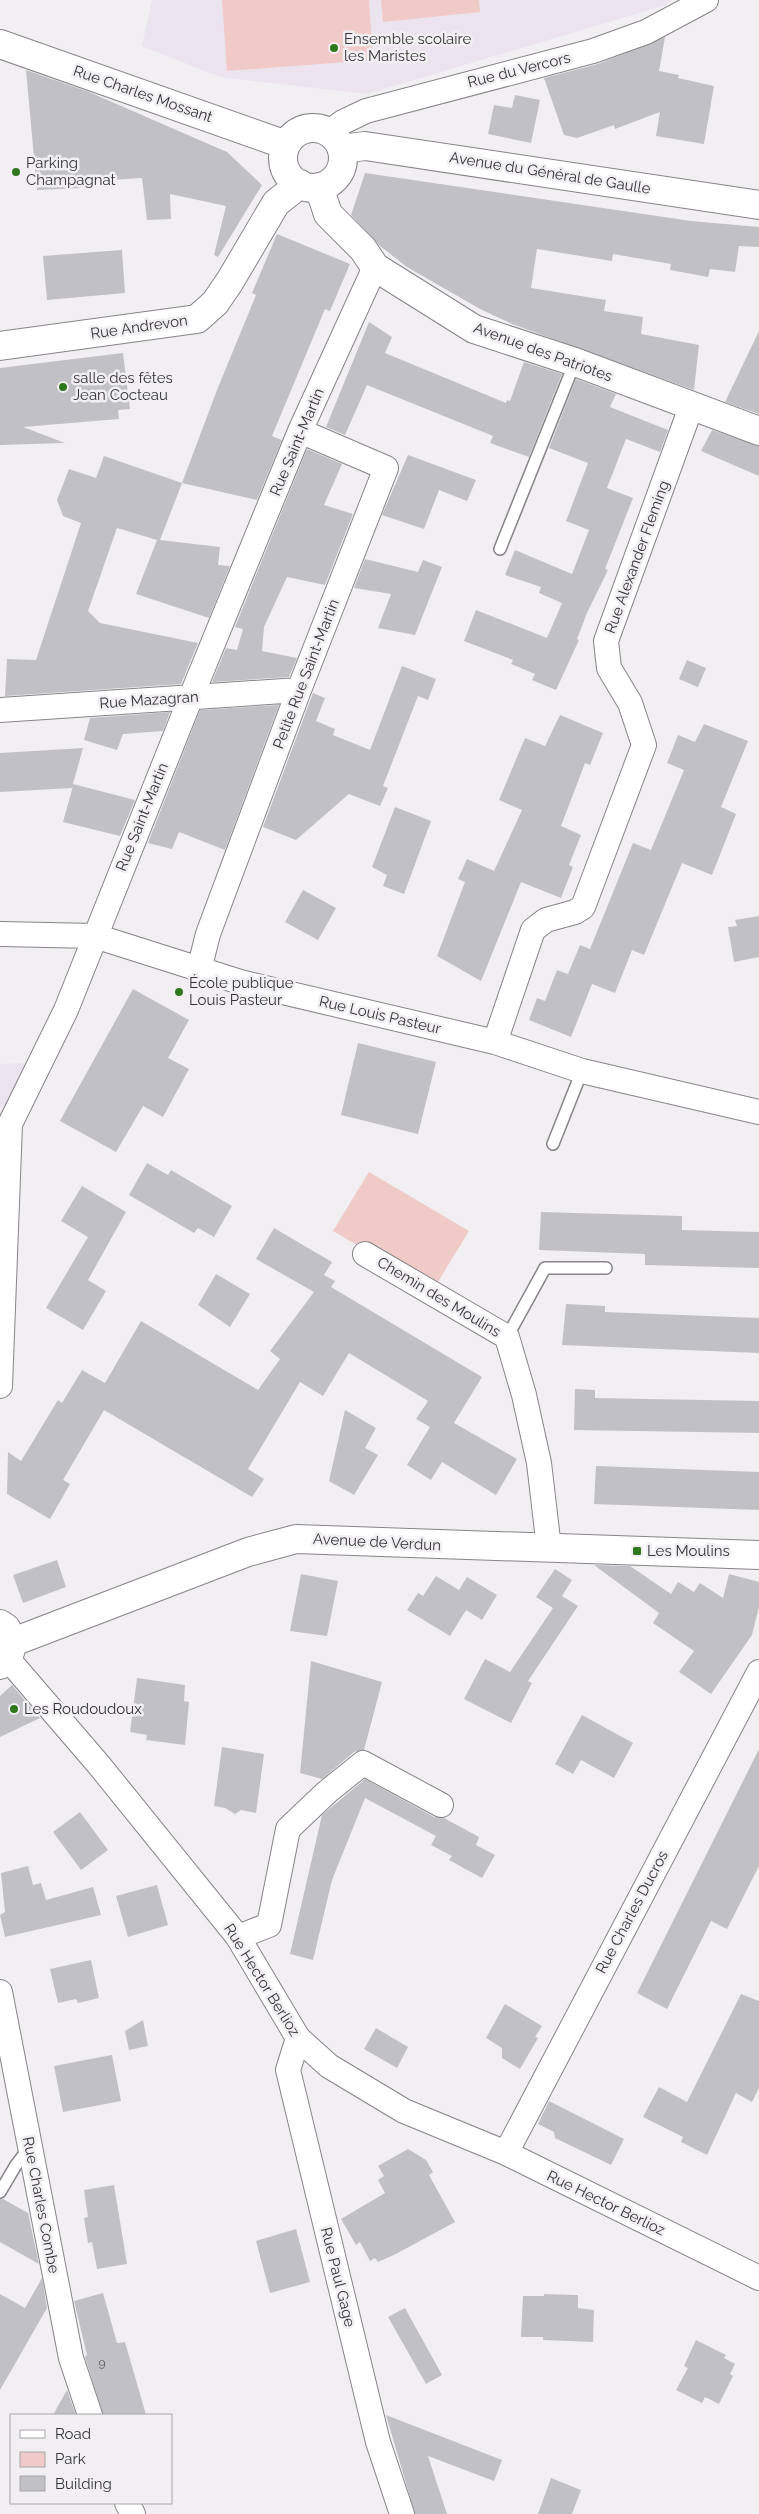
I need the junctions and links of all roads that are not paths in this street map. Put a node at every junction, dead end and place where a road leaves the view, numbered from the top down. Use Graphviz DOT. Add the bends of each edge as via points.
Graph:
graph roads {
  1 [pos="706,0"];
  2 [pos="0,44"];
  3 [pos="336,141"];
  4 [pos="286,145"];
  5 [pos="310,186"];
  6 [pos="759,205"];
  7 [pos="375,267"];
  8 [pos="0,346"];
  9 [pos="575,362"];
  10 [pos="692,407"];
  11 [pos="300,431"];
  12 [pos="759,431"];
  13 [pos="500,549"];
  14 [pos="299,690"];
  15 [pos="191,697"];
  16 [pos="0,710"];
  17 [pos="0,934"];
  18 [pos="95,936"];
  19 [pos="199,970"];
  20 [pos="495,1042"];
  21 [pos="582,1071"];
  22 [pos="759,1112"];
  23 [pos="553,1144"];
  24 [pos="365,1254"];
  25 [pos="606,1268"];
  26 [pos="507,1337"];
  27 [pos="0,1386"];
  28 [pos="549,1548"];
  29 [pos="759,1555"];
  30 [pos="5,1647"];
  31 [pos="759,1672"];
  32 [pos="441,1805"];
  33 [pos="238,1937"];
  34 [pos="0,1992"];
  35 [pos="298,2038"];
  36 [pos="5,2047"];
  37 [pos="30,2147"];
  38 [pos="506,2154"];
  39 [pos="0,2192"];
  40 [pos="759,2278"];
  41 [pos="90,2414"];
  42 [pos="402,2514"];
  1 -- 3 [label="street, Rue du Vercors" via="646,32 593,51 370,110 343,122"];
  2 -- 4 [label="street, Rue Charles Mossant"];
  3 -- 4 [label="street" via="322,129 305,129 290,138"];
  3 -- 5 [label="street" via="341,168 336,177"];
  3 -- 6 [label="street, Avenue du Général de Gaulle"];
  4 -- 5 [label="street" via="283,154 286,172"];
  5 -- 7 [label="street, Avenue des Patriotes" via="328,214 363,249"];
  5 -- 8 [label="street, Rue Andrevon" via="276,203 230,281 215,303 197,319"];
  7 -- 9 [label="street, Avenue des Patriotes" via="474,330"];
  7 -- 11 [label="street, Rue Saint-Martin"];
  9 -- 10 [label="street, Avenue des Patriotes"];
  9 -- 13 [label="lane"];
  10 -- 12 [label="street, Avenue des Patriotes"];
  10 -- 20 [label="street, Rue Alexander Fleming" via="606,640 609,668 630,703 644,745 583,907 546,920 533,930"];
  11 -- 14 [label="street, Petite Rue Saint-Martin" via="386,468"];
  11 -- 15 [label="street, Rue Saint-Martin"];
  14 -- 15 [label="street, Rue Mazagran"];
  14 -- 19 [label="street, Petite Rue Saint-Martin" via="208,934"];
  15 -- 16 [label="street, Rue Mazagran"];
  15 -- 18 [label="street, Rue Saint-Martin"];
  17 -- 18 [label="street, Rue Louis Pasteur"];
  18 -- 19 [label="street, Rue Louis Pasteur"];
  18 -- 27 [label="street, Rue Saint-Martin" via="66,1010 10,1124"];
  19 -- 20 [label="street, Rue Louis Pasteur"];
  20 -- 21 [label="street, Rue Louis Pasteur"];
  21 -- 22 [label="street, Rue Louis Pasteur"];
  21 -- 23 [label="lane"];
  24 -- 26 [label="street, Chemin des Moulins"];
  25 -- 26 [label="lane" via="545,1268"];
  26 -- 28 [label="street, Chemin des Moulins" via="540,1463"];
  28 -- 29 [label="street, Avenue de Verdun"];
  28 -- 30 [label="street, Avenue de Verdun" via="296,1539 248,1552"];
  30 -- 33 [label="street, Rue Hector Berlioz"];
  31 -- 38 [label="street, Rue Charles Ducros"];
  32 -- 33 [label="street" via="363,1762 288,1829 269,1925"];
  33 -- 35 [label="street, Rue Hector Berlioz"];
  34 -- 36 [label="street, Rue Charles Combe"];
  35 -- 38 [label="street, Rue Hector Berlioz" via="329,2066 404,2111"];
  35 -- 42 [label="street, Rue Paul Gage" via="288,2070 378,2442"];
  36 -- 37 [label="street, Rue Charles Combe"];
  37 -- 39 [label="lane"];
  37 -- 41 [label="street, Rue Charles Combe" via="71,2358"];
  38 -- 40 [label="street, Rue Hector Berlioz"];
}
